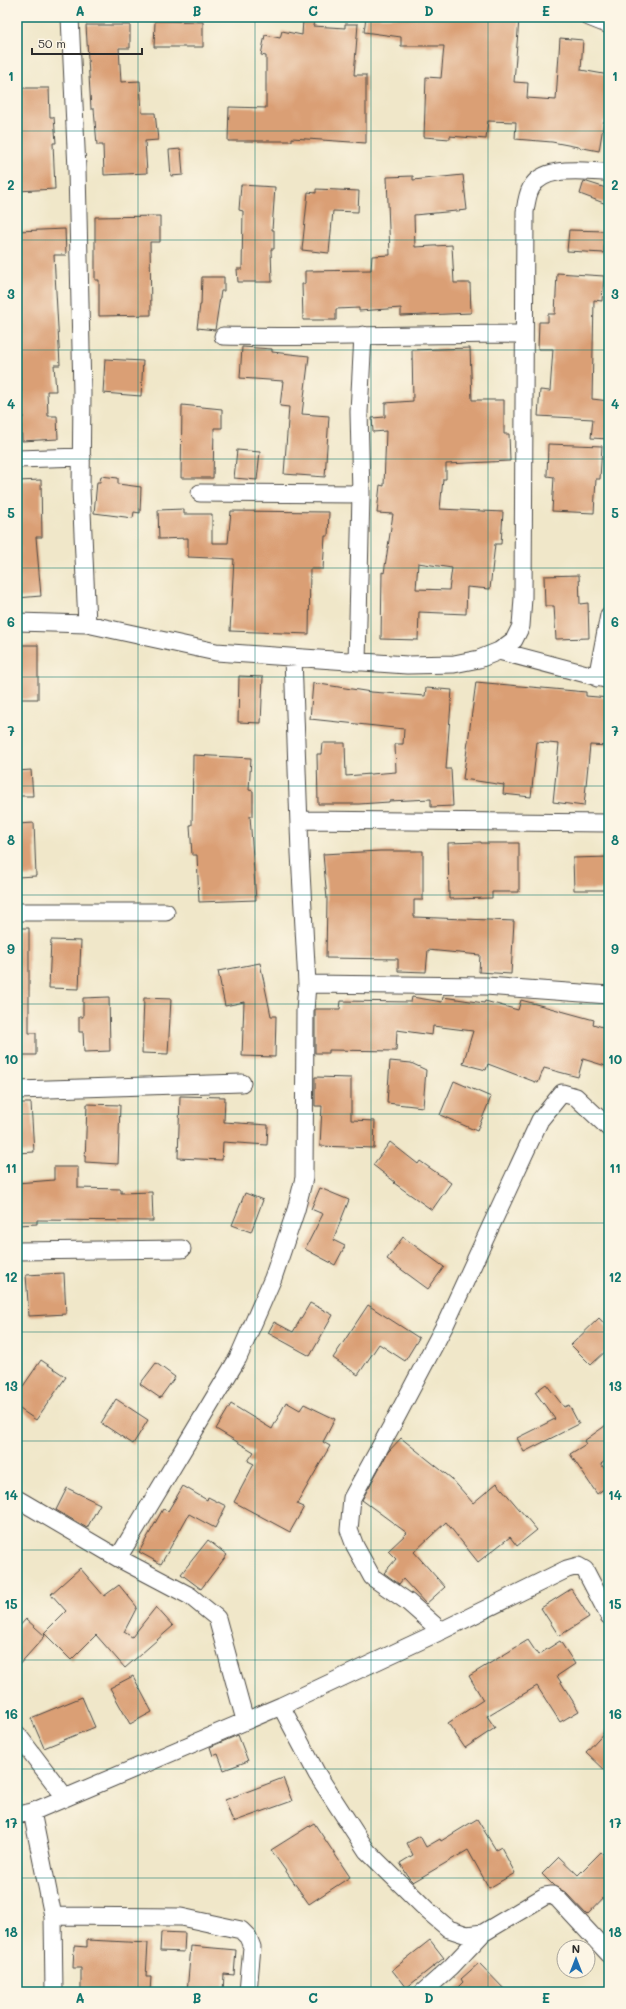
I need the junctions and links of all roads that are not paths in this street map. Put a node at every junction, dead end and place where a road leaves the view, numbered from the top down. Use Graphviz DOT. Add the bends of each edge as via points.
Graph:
graph roads {
  1 [pos="70,17"];
  2 [pos="589,17"];
  3 [pos="609,25"];
  4 [pos="609,172"];
  5 [pos="524,334"];
  6 [pos="363,335"];
  7 [pos="222,336"];
  8 [pos="82,457"];
  9 [pos="17,459"];
  10 [pos="200,493"];
  11 [pos="361,494"];
  12 [pos="609,615"];
  13 [pos="17,622"];
  14 [pos="87,624"];
  15 [pos="499,651"];
  16 [pos="293,658"];
  17 [pos="357,662"];
  18 [pos="603,679"];
  19 [pos="299,820"];
  20 [pos="609,823"];
  21 [pos="17,912"];
  22 [pos="166,912"];
  23 [pos="307,984"];
  24 [pos="609,995"];
  25 [pos="242,1083"];
  26 [pos="17,1090"];
  27 [pos="609,1128"];
  28 [pos="182,1249"];
  29 [pos="17,1251"];
  30 [pos="19,1500"];
  31 [pos="118,1558"];
  32 [pos="609,1616"];
  33 [pos="441,1631"];
  34 [pos="281,1706"];
  35 [pos="244,1720"];
  36 [pos="17,1734"];
  37 [pos="65,1796"];
  38 [pos="25,1813"];
  39 [pos="53,1916"];
  40 [pos="483,1933"];
  41 [pos="609,1954"];
  42 [pos="54,1992"];
  43 [pos="248,1992"];
  44 [pos="423,1992"];
  1 -- 8 [label="street" via="77,170"];
  2 -- 3 [label="street"];
  4 -- 5 [label="street" via="552,172 538,177 530,189 525,212"];
  5 -- 6 [label="street"];
  5 -- 15 [label="street" via="521,626 514,640"];
  6 -- 7 [label="street"];
  6 -- 11 [label="street" via="359,412"];
  8 -- 9 [label="street"];
  8 -- 14 [label="street"];
  10 -- 11 [label="street"];
  11 -- 17 [label="street"];
  12 -- 18 [label="street"];
  13 -- 14 [label="street"];
  14 -- 16 [label="street" via="216,652"];
  15 -- 17 [label="street" via="479,659 454,664"];
  15 -- 18 [label="street"];
  16 -- 17 [label="street"];
  16 -- 19 [label="street"];
  19 -- 20 [label="street"];
  19 -- 23 [label="street"];
  21 -- 22 [label="street"];
  23 -- 24 [label="street" via="486,986"];
  23 -- 31 [label="street" via="304,1178 296,1210 273,1278 238,1358"];
  25 -- 26 [label="street"];
  27 -- 33 [label="street" via="576,1097 562,1093 540,1120 446,1323 352,1498 349,1530 372,1577 408,1602"];
  28 -- 29 [label="street"];
  30 -- 31 [label="street"];
  31 -- 35 [label="street" via="190,1596 217,1618"];
  32 -- 33 [label="street" via="585,1570 578,1566 567,1569"];
  33 -- 34 [label="street"];
  34 -- 35 [label="street"];
  34 -- 40 [label="street" via="317,1774 367,1851 449,1929 467,1935"];
  35 -- 37 [label="street"];
  36 -- 37 [label="street"];
  37 -- 38 [label="street"];
  38 -- 39 [label="street"];
  39 -- 42 [label="street"];
  39 -- 43 [label="street" via="181,1917 241,1930 252,1947"];
  40 -- 41 [label="street" via="546,1896 552,1895"];
  40 -- 44 [label="street"];
}
